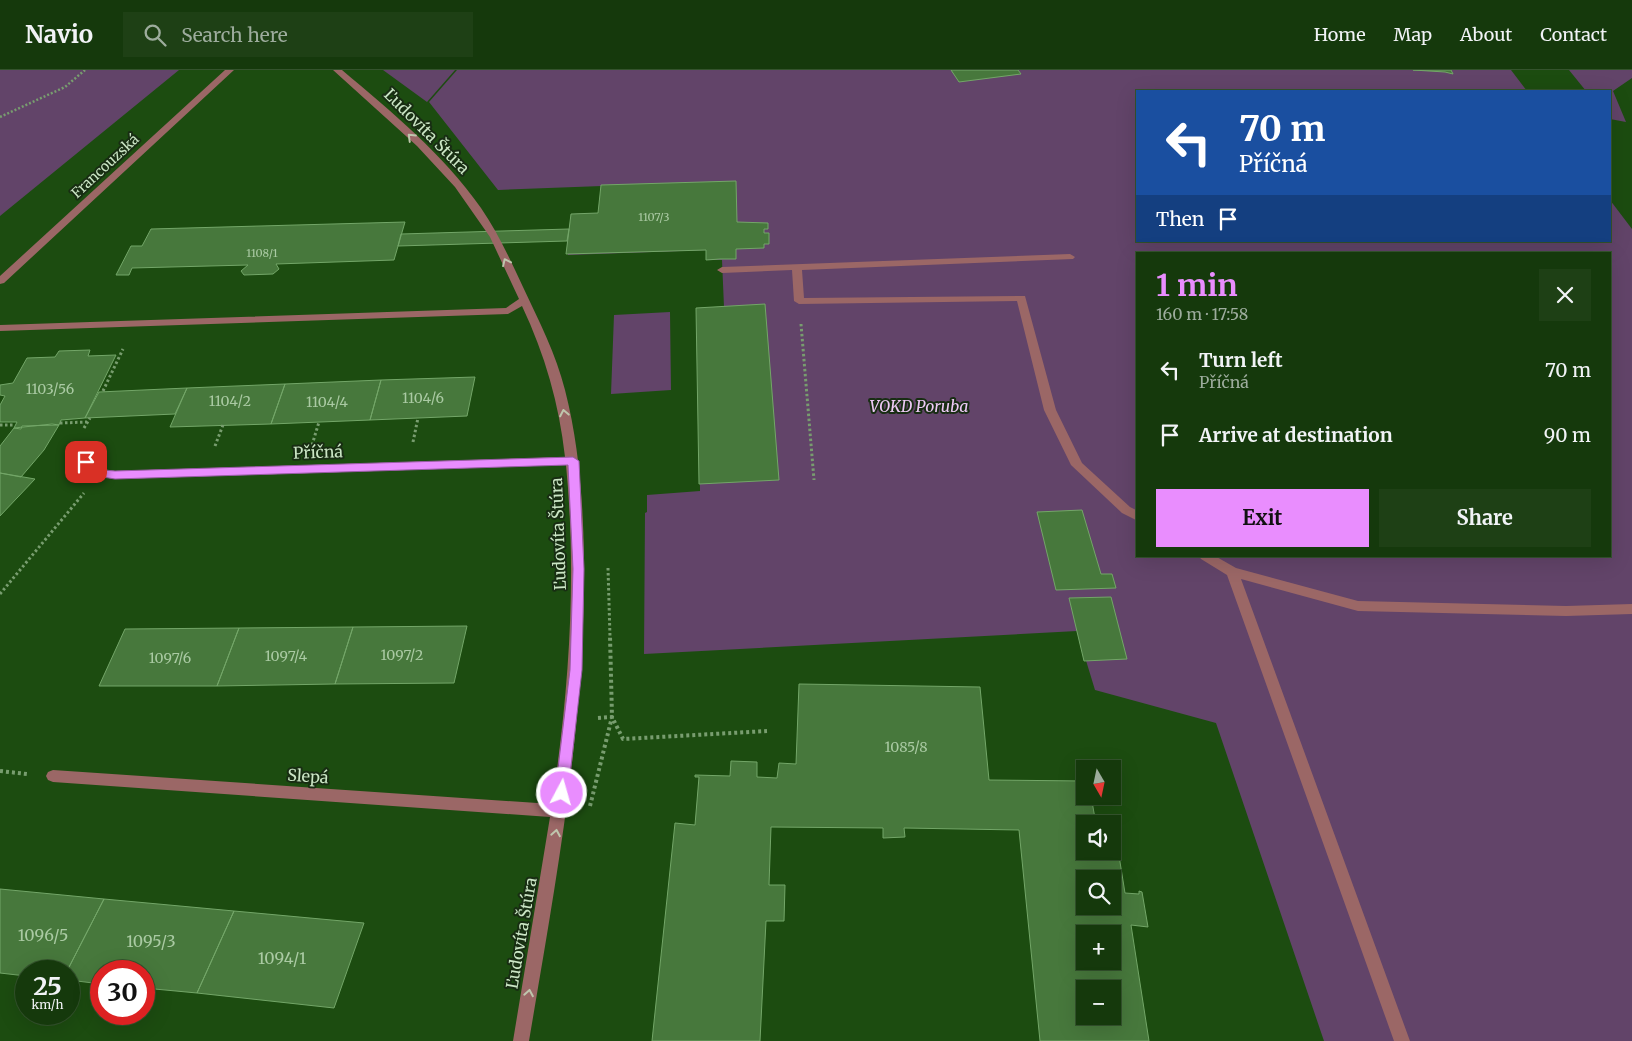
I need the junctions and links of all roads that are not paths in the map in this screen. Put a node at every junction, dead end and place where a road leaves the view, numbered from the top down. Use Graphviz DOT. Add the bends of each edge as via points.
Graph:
graph roads {
  1 [pos="230,70"];
  2 [pos="337,70"];
  3 [pos="1070,257"];
  4 [pos="796,267"];
  5 [pos="722,270"];
  6 [pos="0,281"];
  7 [pos="524,300"];
  8 [pos="0,328"];
  9 [pos="73,451"];
  10 [pos="573,461"];
  11 [pos="1136,516"];
  12 [pos="1207,557"];
  13 [pos="1232,572"];
  14 [pos="1632,609"];
  15 [pos="53,776"];
  16 [pos="560,811"];
  17 [pos="521,1041"];
  18 [pos="1402,1041"];
  1 -- 6 [label="street, Francouzská"];
  7 -- 2 [label="street, Ľudovíta Štúra, one-way" via="491,230 446,171 378,104"];
  3 -- 4 [label="street"];
  4 -- 5 [label="street"];
  4 -- 11 [label="street" via="800,301 1021,298 1050,410 1077,465"];
  7 -- 8 [label="street" via="508,311"];
  10 -- 7 [label="street, Ľudovíta Štúra, one-way" via="559,388 541,333"];
  9 -- 10 [label="street, Příčná" via="100,473 115,475"];
  10 -- 16 [label="street, Ľudovíta Štúra" via="578,569 576,670"];
  12 -- 13 [label="street"];
  13 -- 14 [label="street" via="1358,606 1566,611"];
  13 -- 18 [label="street"];
  15 -- 16 [label="street, Slepá"];
  17 -- 16 [label="street, Ľudovíta Štúra, one-way"];
}
